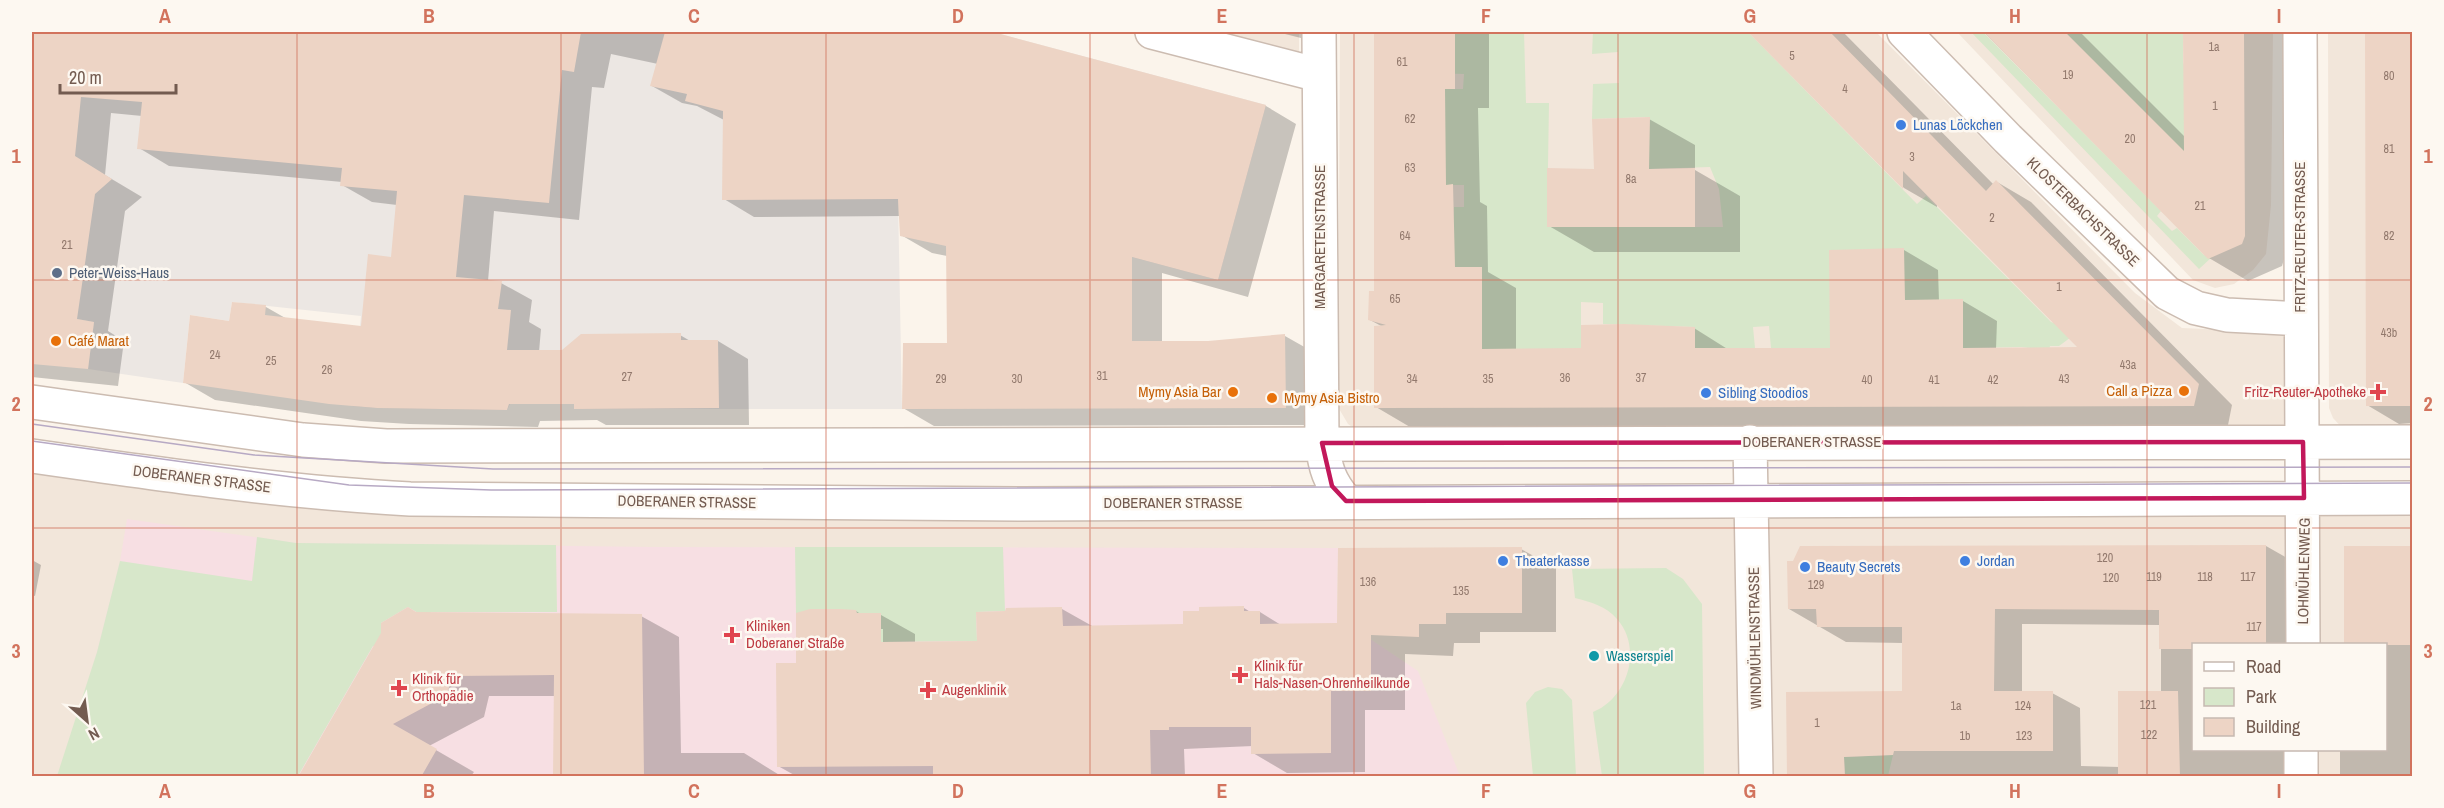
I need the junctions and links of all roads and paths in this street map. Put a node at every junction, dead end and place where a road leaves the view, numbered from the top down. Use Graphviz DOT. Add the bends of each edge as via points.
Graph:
graph roads {
  1 [pos="1152,32"];
  2 [pos="1319,32"];
  3 [pos="1904,32"];
  4 [pos="2300,32"];
  5 [pos="1319,75"];
  6 [pos="2300,319"];
  7 [pos="32,402"];
  8 [pos="1750,442"];
  9 [pos="2303,442"];
  10 [pos="2412,442"];
  11 [pos="1322,443"];
  12 [pos="32,456"];
  13 [pos="2304,498"];
  14 [pos="2412,498"];
  15 [pos="1751,500"];
  16 [pos="1346,501"];
  17 [pos="2303,643"];
  18 [pos="2301,751"];
  19 [pos="1756,777"];
  20 [pos="2301,777"];
  1 -- 5 [label="street"];
  2 -- 5 [label="street, MARGARETENSTRASSE"];
  3 -- 6 [label="street, KLOSTERBACHSTRASSE" via="2167,293 2196,308 2227,315"];
  4 -- 6 [label="street, FRITZ-REUTER-STRASSE"];
  5 -- 11 [label="street, MARGARETENSTRASSE"];
  6 -- 9 [label="street, FRITZ-REUTER-STRASSE"];
  7 -- 11 [label="street, DOBERANER STRASSE" via="303,440 386,446"];
  8 -- 9 [label="street, DOBERANER STRASSE"];
  8 -- 11 [label="street, DOBERANER STRASSE"];
  8 -- 15 [label="street, WINDMÜHLENSTRASSE"];
  9 -- 10 [label="street, DOBERANER STRASSE"];
  9 -- 13 [label="street"];
  11 -- 16 [label="street" via="1332,486"];
  12 -- 16 [label="street, DOBERANER STRASSE" via="234,484 410,500 984,504"];
  13 -- 14 [label="street, DOBERANER STRASSE"];
  13 -- 15 [label="street, DOBERANER STRASSE"];
  13 -- 17 [label="street, LOHMÜHLENWEG"];
  15 -- 16 [label="street, DOBERANER STRASSE"];
  15 -- 19 [label="street, WINDMÜHLENSTRASSE"];
  18 -- 20 [label="street"];
}
